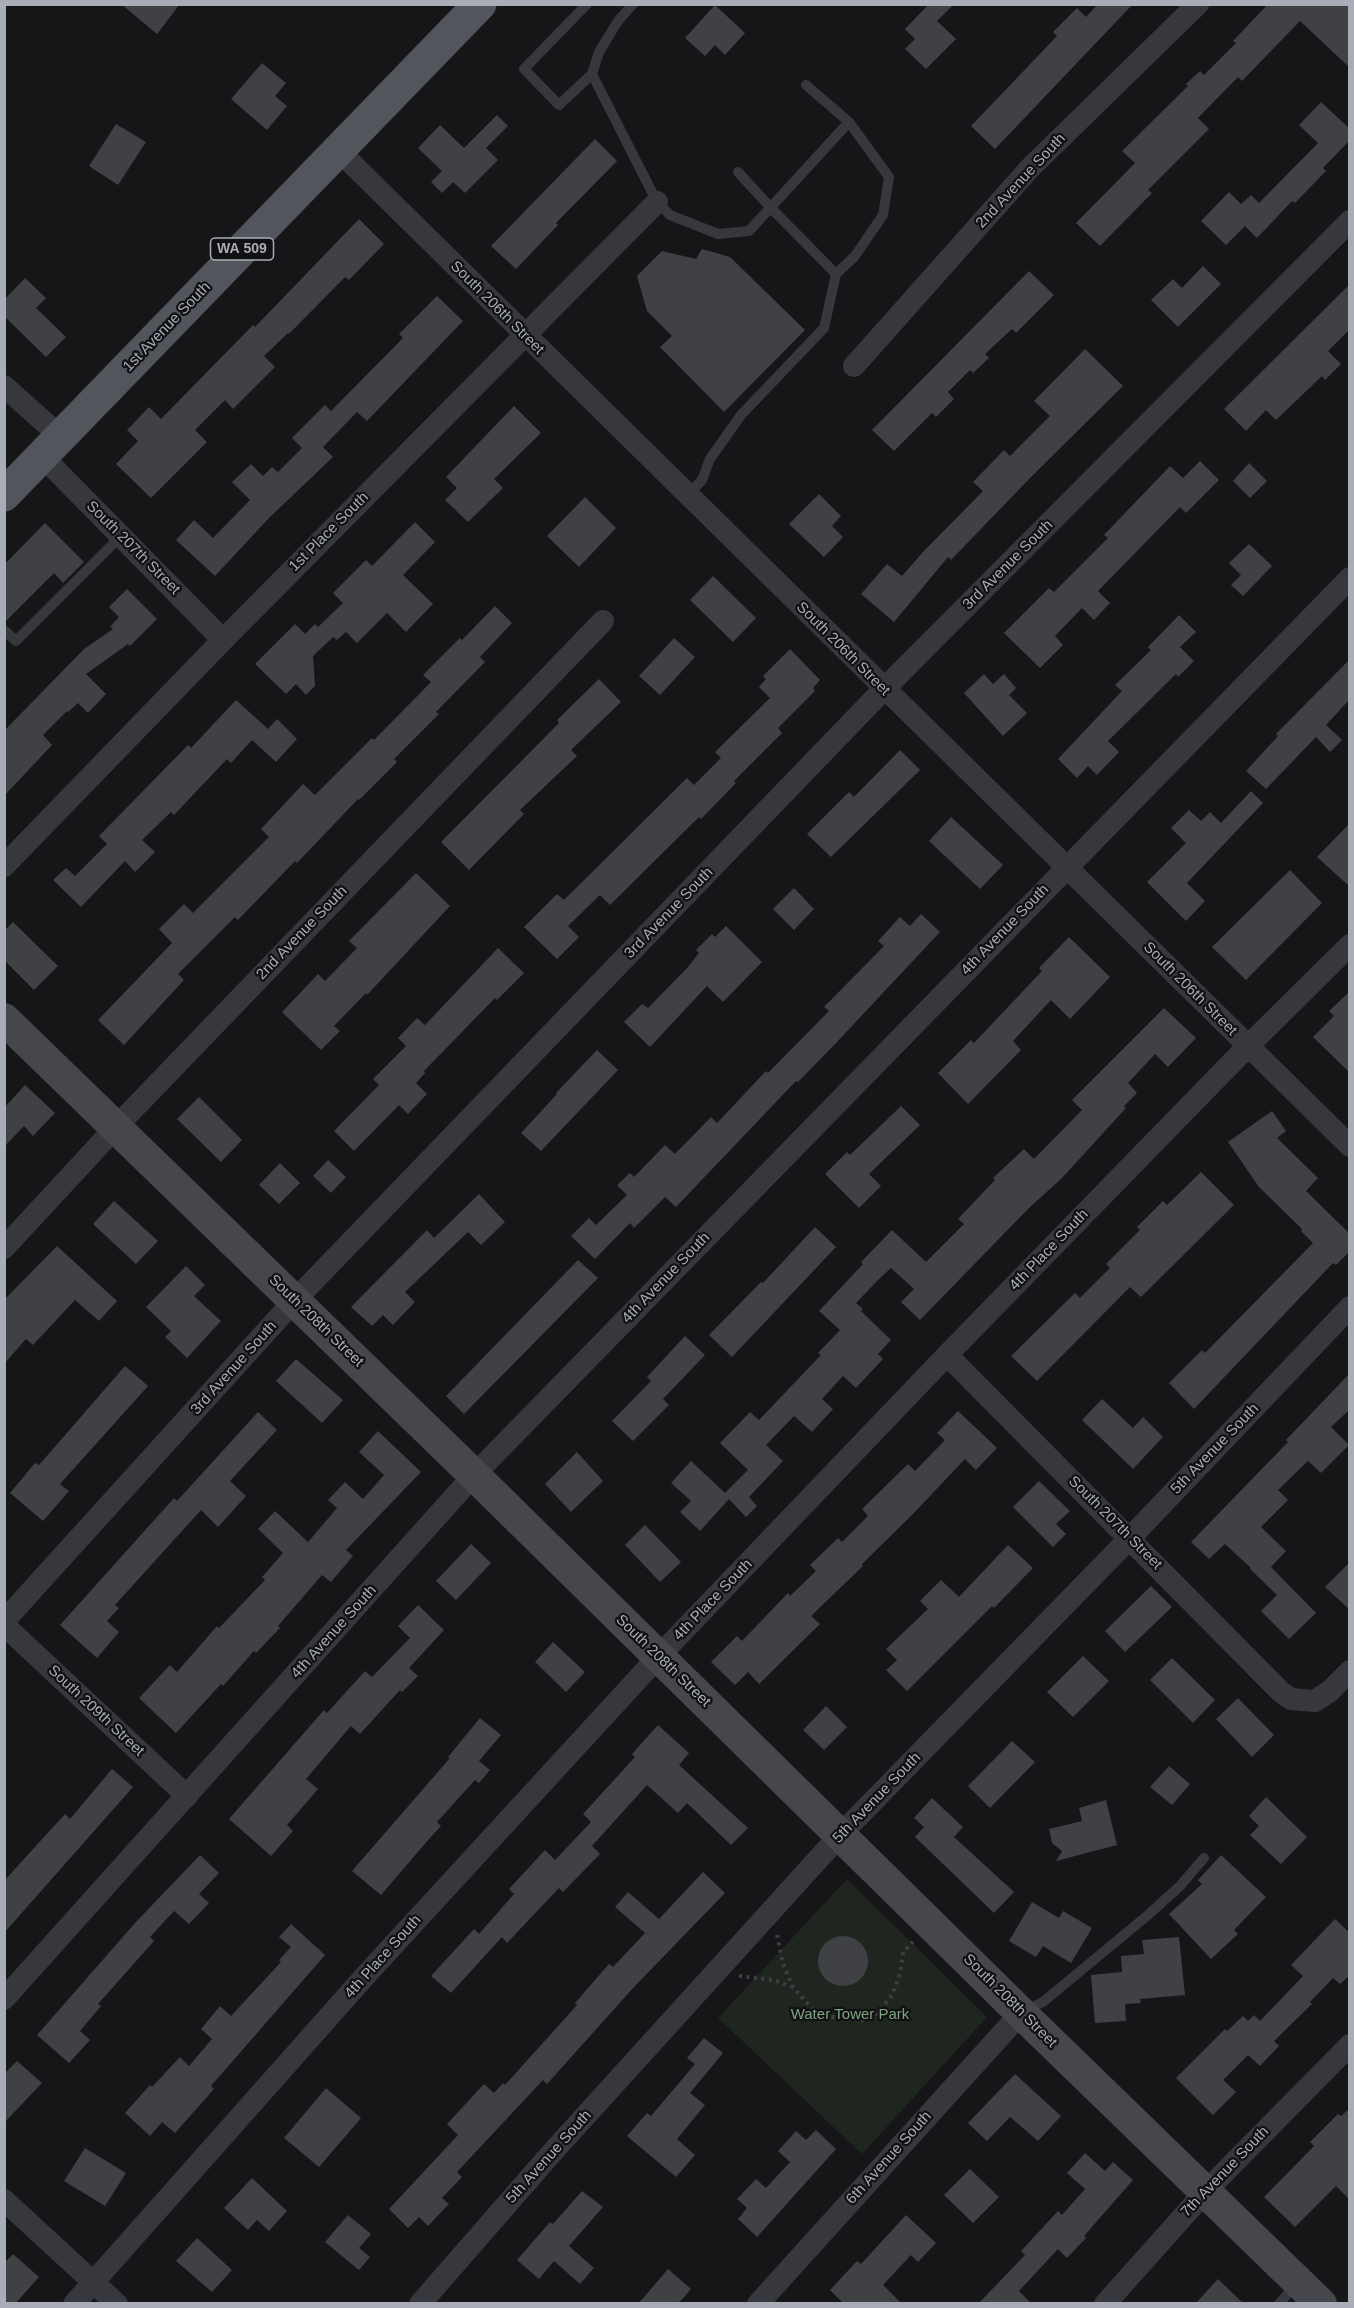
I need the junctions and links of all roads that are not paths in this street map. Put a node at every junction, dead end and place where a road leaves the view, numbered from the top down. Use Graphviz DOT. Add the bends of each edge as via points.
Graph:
graph roads {
  1 [pos="587,4"];
  2 [pos="633,4"];
  3 [pos="1198,4"];
  4 [pos="470,11"];
  5 [pos="592,74"];
  6 [pos="806,85"];
  7 [pos="849,122"];
  8 [pos="338,150"];
  9 [pos="738,171"];
  10 [pos="657,202"];
  11 [pos="771,208"];
  12 [pos="1350,221"];
  13 [pos="836,274"];
  14 [pos="524,334"];
  15 [pos="854,366"];
  16 [pos="4,386"];
  17 [pos="51,446"];
  18 [pos="4,495"];
  19 [pos="688,496"];
  20 [pos="121,536"];
  21 [pos="1350,578"];
  22 [pos="603,621"];
  23 [pos="4,630"];
  24 [pos="223,640"];
  25 [pos="884,689"];
  26 [pos="4,866"];
  27 [pos="1067,867"];
  28 [pos="1350,945"];
  29 [pos="4,1019"];
  30 [pos="1248,1046"];
  31 [pos="116,1127"];
  32 [pos="1350,1146"];
  33 [pos="4,1248"];
  34 [pos="294,1301"];
  35 [pos="1350,1307"];
  36 [pos="947,1355"];
  37 [pos="474,1474"];
  38 [pos="1130,1538"];
  39 [pos="4,1623"];
  40 [pos="659,1656"];
  41 [pos="1350,1671"];
  42 [pos="187,1796"];
  43 [pos="841,1834"];
  44 [pos="1204,1858"];
  45 [pos="4,1999"];
  46 [pos="1021,2013"];
  47 [pos="1350,2045"];
  48 [pos="1205,2192"];
  49 [pos="4,2200"];
  50 [pos="93,2282"];
  51 [pos="1288,2293"];
  52 [pos="74,2304"];
  53 [pos="117,2304"];
  54 [pos="420,2304"];
  55 [pos="758,2304"];
  56 [pos="1105,2304"];
  57 [pos="1321,2304"];
  1 -- 5 [label="lane" via="524,69 559,105"];
  2 -- 5 [label="lane" via="599,52"];
  3 -- 15 [label="street, 2nd Avenue South" via="1030,168"];
  4 -- 8 [label="main road, 1st Avenue South / WA 509"];
  5 -- 10 [label="lane"];
  6 -- 7 [label="lane"];
  7 -- 11 [label="lane"];
  7 -- 13 [label="lane" via="889,177 883,214 855,256"];
  8 -- 14 [label="street, South 206th Street"];
  8 -- 17 [label="main road, 1st Avenue South / WA 509"];
  9 -- 11 [label="lane"];
  10 -- 11 [label="lane" via="670,215 718,234 749,231"];
  10 -- 14 [label="street, 1st Place South"];
  11 -- 13 [label="lane"];
  12 -- 25 [label="street, 3rd Avenue South"];
  13 -- 19 [label="lane" via="824,328 741,415"];
  14 -- 19 [label="street, South 206th Street"];
  14 -- 24 [label="street, 1st Place South"];
  16 -- 17 [label="street, South 207th Street"];
  17 -- 18 [label="main road, 1st Avenue South / WA 509"];
  17 -- 20 [label="street, South 207th Street"];
  19 -- 25 [label="street, South 206th Street"];
  20 -- 23 [label="lane" via="16,640"];
  20 -- 24 [label="street, South 207th Street"];
  21 -- 27 [label="street, 4th Avenue South"];
  22 -- 31 [label="street, 2nd Avenue South"];
  24 -- 26 [label="street, 1st Place South"];
  25 -- 27 [label="street, South 206th Street"];
  25 -- 34 [label="street, 3rd Avenue South"];
  27 -- 30 [label="street, South 206th Street"];
  27 -- 37 [label="street, 4th Avenue South"];
  28 -- 30 [label="street, 4th Place South"];
  29 -- 31 [label="street, South 208th Street"];
  30 -- 32 [label="street, South 206th Street"];
  30 -- 36 [label="street, 4th Place South"];
  31 -- 33 [label="street, 2nd Avenue South"];
  31 -- 34 [label="street, South 208th Street"];
  34 -- 37 [label="street, South 208th Street"];
  34 -- 39 [label="street, 3rd Avenue South"];
  35 -- 38 [label="street, 5th Avenue South"];
  36 -- 38 [label="street, South 207th Street"];
  36 -- 40 [label="street, 4th Place South"];
  37 -- 40 [label="street, South 208th Street"];
  37 -- 42 [label="street, 4th Avenue South"];
  38 -- 41 [label="street, South 207th Street" via="1291,1700 1315,1701"];
  38 -- 43 [label="street, 5th Avenue South"];
  39 -- 42 [label="street, South 209th Street"];
  40 -- 43 [label="street, South 208th Street"];
  40 -- 50 [label="street, 4th Place South" via="365,1976"];
  42 -- 45 [label="street, 4th Avenue South"];
  43 -- 46 [label="street, South 208th Street"];
  43 -- 54 [label="street, 5th Avenue South"];
  44 -- 46 [label="lane" via="1148,1915 1043,2002"];
  46 -- 48 [label="street, South 208th Street"];
  46 -- 55 [label="street, 6th Avenue South"];
  47 -- 48 [label="street, 7th Avenue South"];
  48 -- 51 [label="street, South 208th Street"];
  48 -- 56 [label="street, 7th Avenue South"];
  49 -- 50 [label="street"];
  50 -- 52 [label="street, 4th Place South"];
  50 -- 53 [label="street"];
  51 -- 57 [label="street, South 208th Street"];
}
